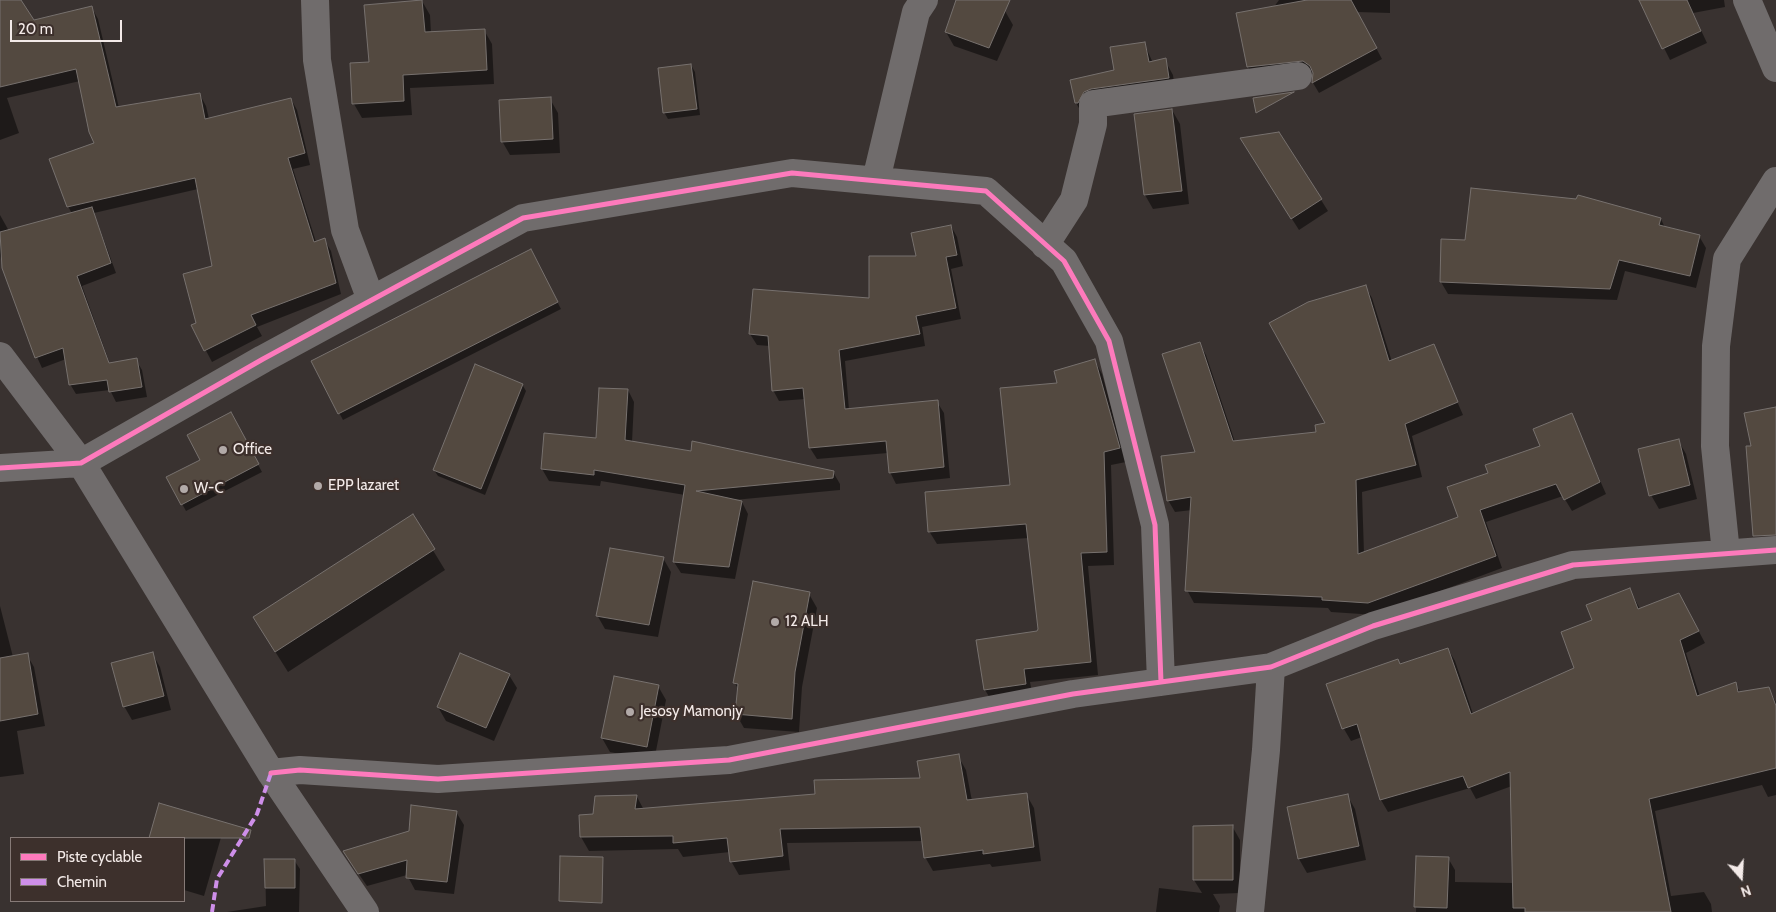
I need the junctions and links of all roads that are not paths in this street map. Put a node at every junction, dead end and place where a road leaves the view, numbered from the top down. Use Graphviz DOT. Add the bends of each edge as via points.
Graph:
graph roads {
  1 [pos="315,0"];
  2 [pos="924,0"];
  3 [pos="1747,0"];
  4 [pos="1776,68"];
  5 [pos="1298,76"];
  6 [pos="876,180"];
  7 [pos="1776,181"];
  8 [pos="1045,244"];
  9 [pos="371,300"];
  10 [pos="0,356"];
  11 [pos="81,463"];
  12 [pos="0,468"];
  13 [pos="1776,550"];
  14 [pos="1726,553"];
  15 [pos="1271,666"];
  16 [pos="1161,682"];
  17 [pos="271,773"];
  18 [pos="365,912"];
  19 [pos="1250,912"];
  1 -- 9 [label="street" via="318,60 345,230"];
  2 -- 6 [label="street" via="916,12"];
  3 -- 4 [label="street"];
  5 -- 8 [label="street" via="1093,104 1093,124 1074,200"];
  6 -- 8 [label="street" via="986,191"];
  6 -- 9 [label="street" via="792,172 523,218"];
  7 -- 14 [label="street" via="1727,259 1716,346 1715,446"];
  8 -- 16 [label="street" via="1064,261 1109,341 1155,525"];
  9 -- 11 [label="street"];
  10 -- 11 [label="street"];
  11 -- 12 [label="street"];
  11 -- 17 [label="street"];
  13 -- 14 [label="street"];
  14 -- 15 [label="street" via="1573,565 1373,626"];
  15 -- 16 [label="street"];
  15 -- 19 [label="street"];
  16 -- 17 [label="street" via="1073,694 729,760 438,778 300,770"];
  17 -- 18 [label="street"];
}
